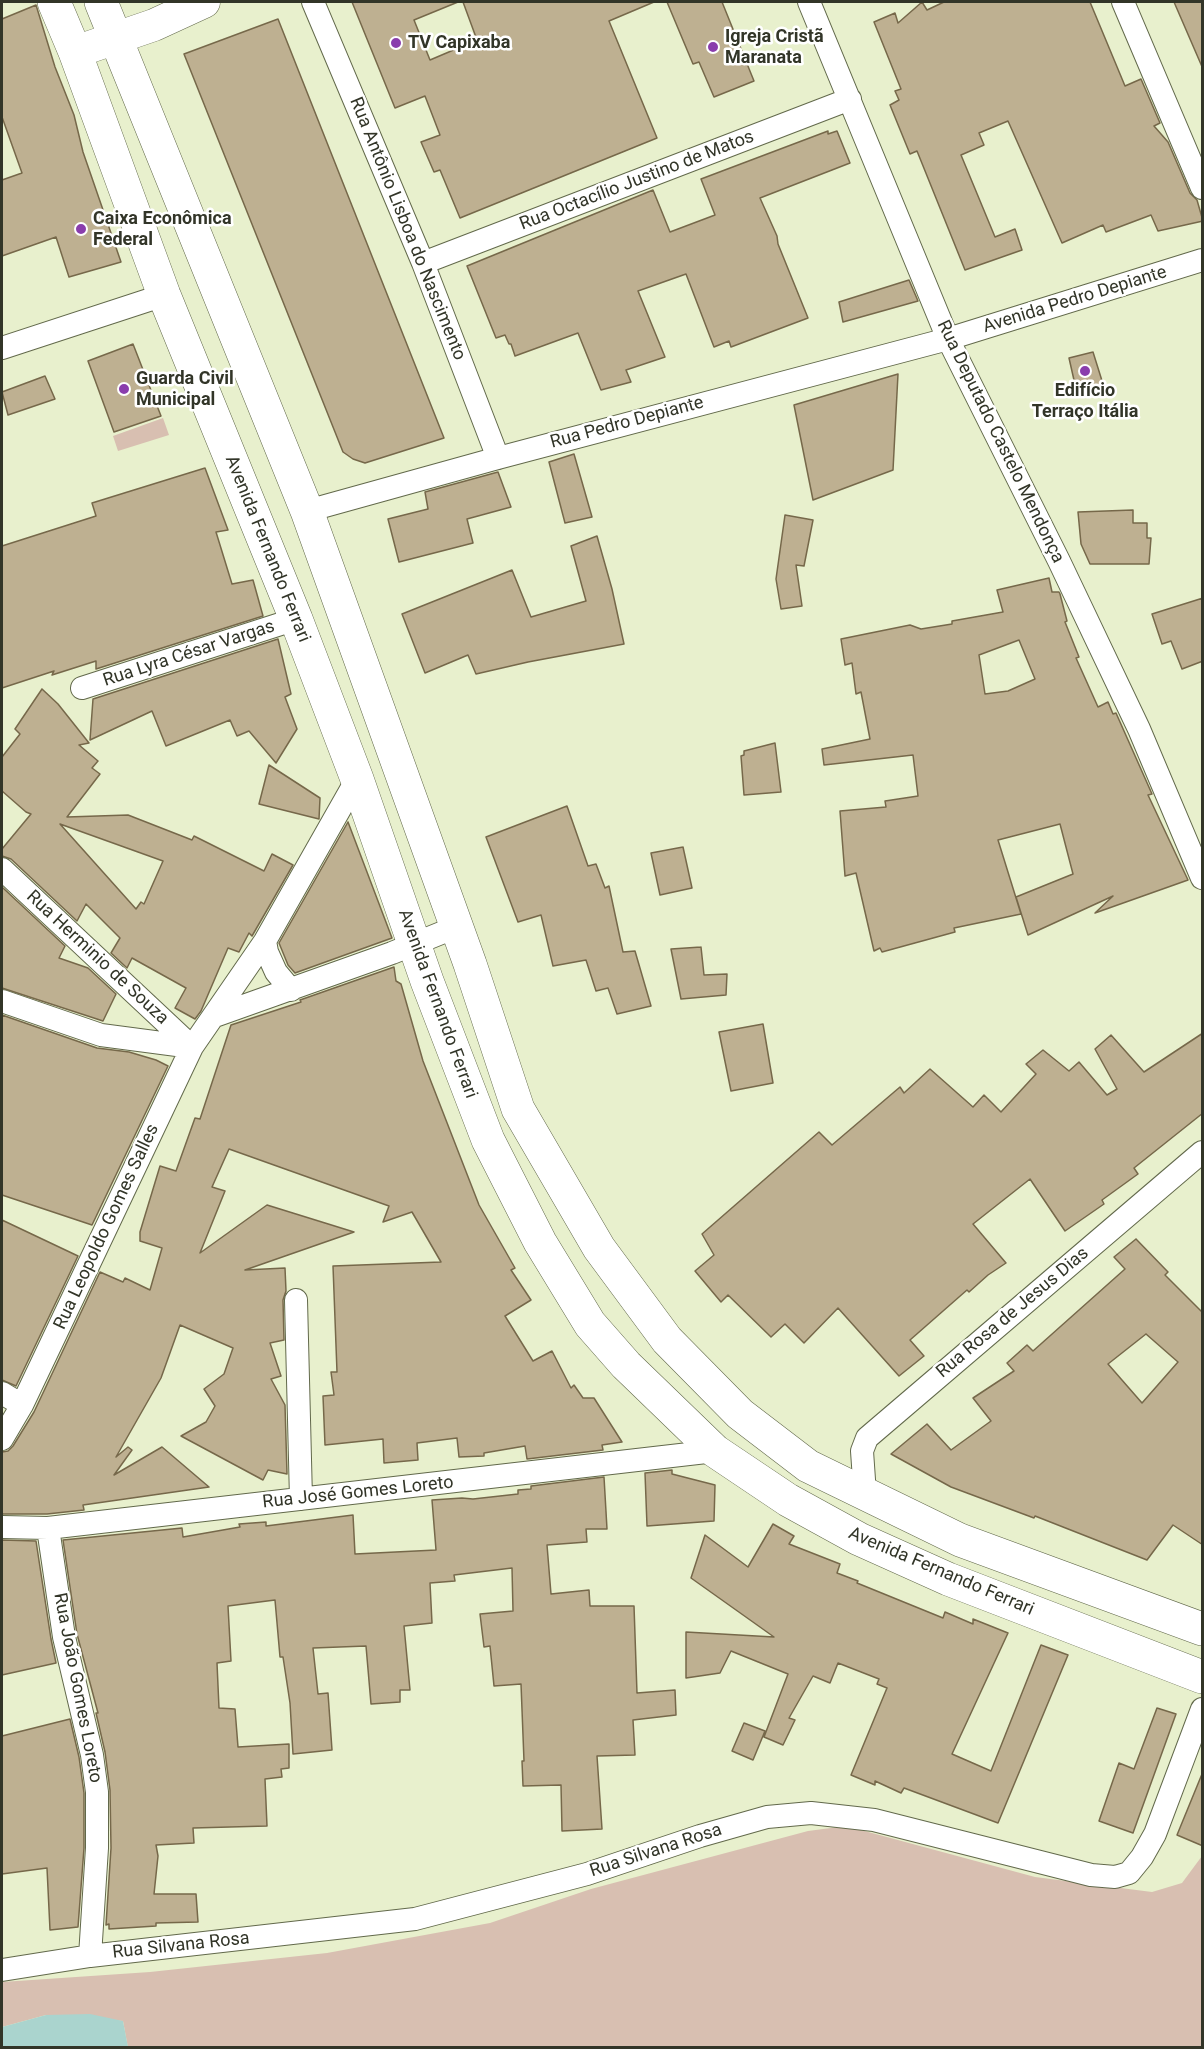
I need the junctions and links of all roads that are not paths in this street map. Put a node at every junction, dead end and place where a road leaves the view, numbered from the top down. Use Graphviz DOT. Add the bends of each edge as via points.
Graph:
graph roads {
  1 [pos="54,2"];
  2 [pos="100,2"];
  3 [pos="204,2"];
  4 [pos="313,2"];
  5 [pos="809,2"];
  6 [pos="1123,2"];
  7 [pos="115,37"];
  8 [pos="75,52"];
  9 [pos="850,99"];
  10 [pos="1203,188"];
  11 [pos="1203,261"];
  12 [pos="423,262"];
  13 [pos="164,295"];
  14 [pos="948,339"];
  15 [pos="2,348"];
  16 [pos="498,458"];
  17 [pos="307,511"];
  18 [pos="297,619"];
  19 [pos="82,688"];
  20 [pos="357,779"];
  21 [pos="2,869"];
  22 [pos="1203,878"];
  23 [pos="456,927"];
  24 [pos="265,941"];
  25 [pos="413,944"];
  26 [pos="291,990"];
  27 [pos="2,1001"];
  28 [pos="215,1016"];
  29 [pos="192,1047"];
  30 [pos="1203,1152"];
  31 [pos="296,1300"];
  32 [pos="2,1393"];
  33 [pos="22,1405"];
  34 [pos="2,1439"];
  35 [pos="715,1451"];
  36 [pos="865,1494"];
  37 [pos="301,1499"];
  38 [pos="2,1527"];
  39 [pos="48,1528"];
  40 [pos="1203,1629"];
  41 [pos="1203,1677"];
  42 [pos="1203,1709"];
  43 [pos="90,1956"];
  44 [pos="2,1970"];
  1 -- 8 [label="main road, Avenida Fernando Ferrari"];
  2 -- 7 [label="main road, Avenida Fernando Ferrari"];
  3 -- 7 [label="street" via="154,25"];
  4 -- 12 [label="street, Rua Antônio Lisboa do Nascimento"];
  5 -- 9 [label="street, Rua Deputado Castelo Mendonça"];
  6 -- 10 [label="street"];
  7 -- 8 [label="street"];
  7 -- 17 [label="main road, Avenida Fernando Ferrari"];
  8 -- 13 [label="main road, Avenida Fernando Ferrari"];
  9 -- 12 [label="street, Rua Octacílio Justino de Matos"];
  9 -- 14 [label="street, Rua Deputado Castelo Mendonça"];
  11 -- 14 [label="street, Avenida Pedro Depiante"];
  12 -- 16 [label="street, Rua Antônio Lisboa do Nascimento"];
  13 -- 15 [label="street"];
  13 -- 18 [label="main road, Avenida Fernando Ferrari"];
  14 -- 16 [label="street, Rua Pedro Depiante"];
  14 -- 22 [label="street, Rua Deputado Castelo Mendonça" via="1129,708"];
  16 -- 17 [label="street, Rua Pedro Depiante"];
  17 -- 23 [label="main road, Avenida Fernando Ferrari"];
  18 -- 19 [label="street, Rua Lyra César Vargas"];
  18 -- 20 [label="main road, Avenida Fernando Ferrari"];
  20 -- 24 [label="street, Rua Leopoldo Gomes Salles"];
  20 -- 25 [label="main road, Avenida Fernando Ferrari"];
  21 -- 29 [label="street, Rua Herminio de Souza"];
  23 -- 25 [label="street"];
  23 -- 36 [label="main road, Avenida Fernando Ferrari" via="518,1109 599,1248 667,1340 740,1414 808,1466"];
  24 -- 26 [label="street" via="271,963"];
  24 -- 28 [label="street, Rua Leopoldo Gomes Salles"];
  25 -- 26 [label="street"];
  25 -- 35 [label="main road, Avenida Fernando Ferrari" via="488,1140 540,1242 590,1324 626,1365"];
  26 -- 28 [label="street"];
  27 -- 29 [label="street" via="100,1035"];
  28 -- 29 [label="street, Rua Leopoldo Gomes Salles"];
  29 -- 33 [label="street, Rua Leopoldo Gomes Salles"];
  30 -- 36 [label="street, Rua Rosa de Jesus Dias" via="867,1438 862,1451"];
  31 -- 37 [label="street"];
  32 -- 33 [label="street"];
  33 -- 34 [label="street, Rua Leopoldo Gomes Salles"];
  35 -- 37 [label="street, Rua José Gomes Loreto"];
  35 -- 41 [label="main road, Avenida Fernando Ferrari" via="788,1500 859,1539 948,1579"];
  36 -- 40 [label="main road, Avenida Fernando Ferrari" via="960,1540"];
  37 -- 39 [label="street, Rua José Gomes Loreto"];
  38 -- 39 [label="street, Rua José Gomes Loreto"];
  39 -- 43 [label="street, Rua João Gomes Loreto" via="64,1637 97,1792"];
  42 -- 43 [label="street, Rua Silvana Rosa" via="1155,1834 1129,1872 1115,1877 1091,1875 874,1820 811,1813 768,1817 587,1874 416,1919"];
  43 -- 44 [label="street, Rua Silvana Rosa"];
}
